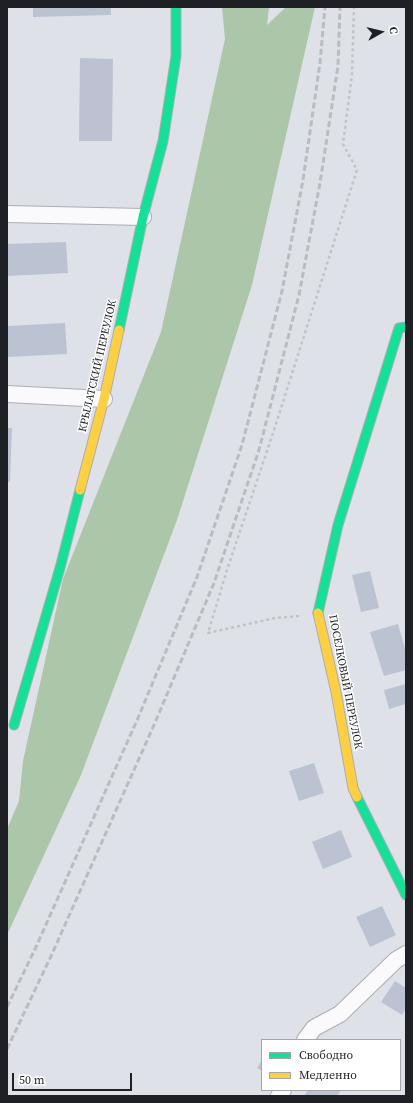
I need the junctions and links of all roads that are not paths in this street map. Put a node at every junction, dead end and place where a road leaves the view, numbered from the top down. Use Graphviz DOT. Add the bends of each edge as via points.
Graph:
graph roads {
  1 [pos="176,7"];
  2 [pos="7,214"];
  3 [pos="143,217"];
  4 [pos="402,327"];
  5 [pos="7,394"];
  6 [pos="104,399"];
  7 [pos="14,724"];
  8 [pos="406,895"];
  9 [pos="406,954"];
  10 [pos="306,1039"];
  1 -- 3 [label="street, КРЫЛАТСКИЙ ПЕРЕУЛОК" via="176,56 169,104 163,141"];
  2 -- 3 [label="street"];
  3 -- 6 [label="street, КРЫЛАТСКИЙ ПЕРЕУЛОК"];
  4 -- 8 [label="street, ПОСЕЛКОВЫЙ ПЕРЕУЛОК" via="338,525 318,614 336,692 353,788"];
  5 -- 6 [label="street"];
  6 -- 7 [label="street, КРЫЛАТСКИЙ ПЕРЕУЛОК" via="60,568"];
  9 -- 10 [label="street" via="396,960 340,1014 314,1028"];
}
